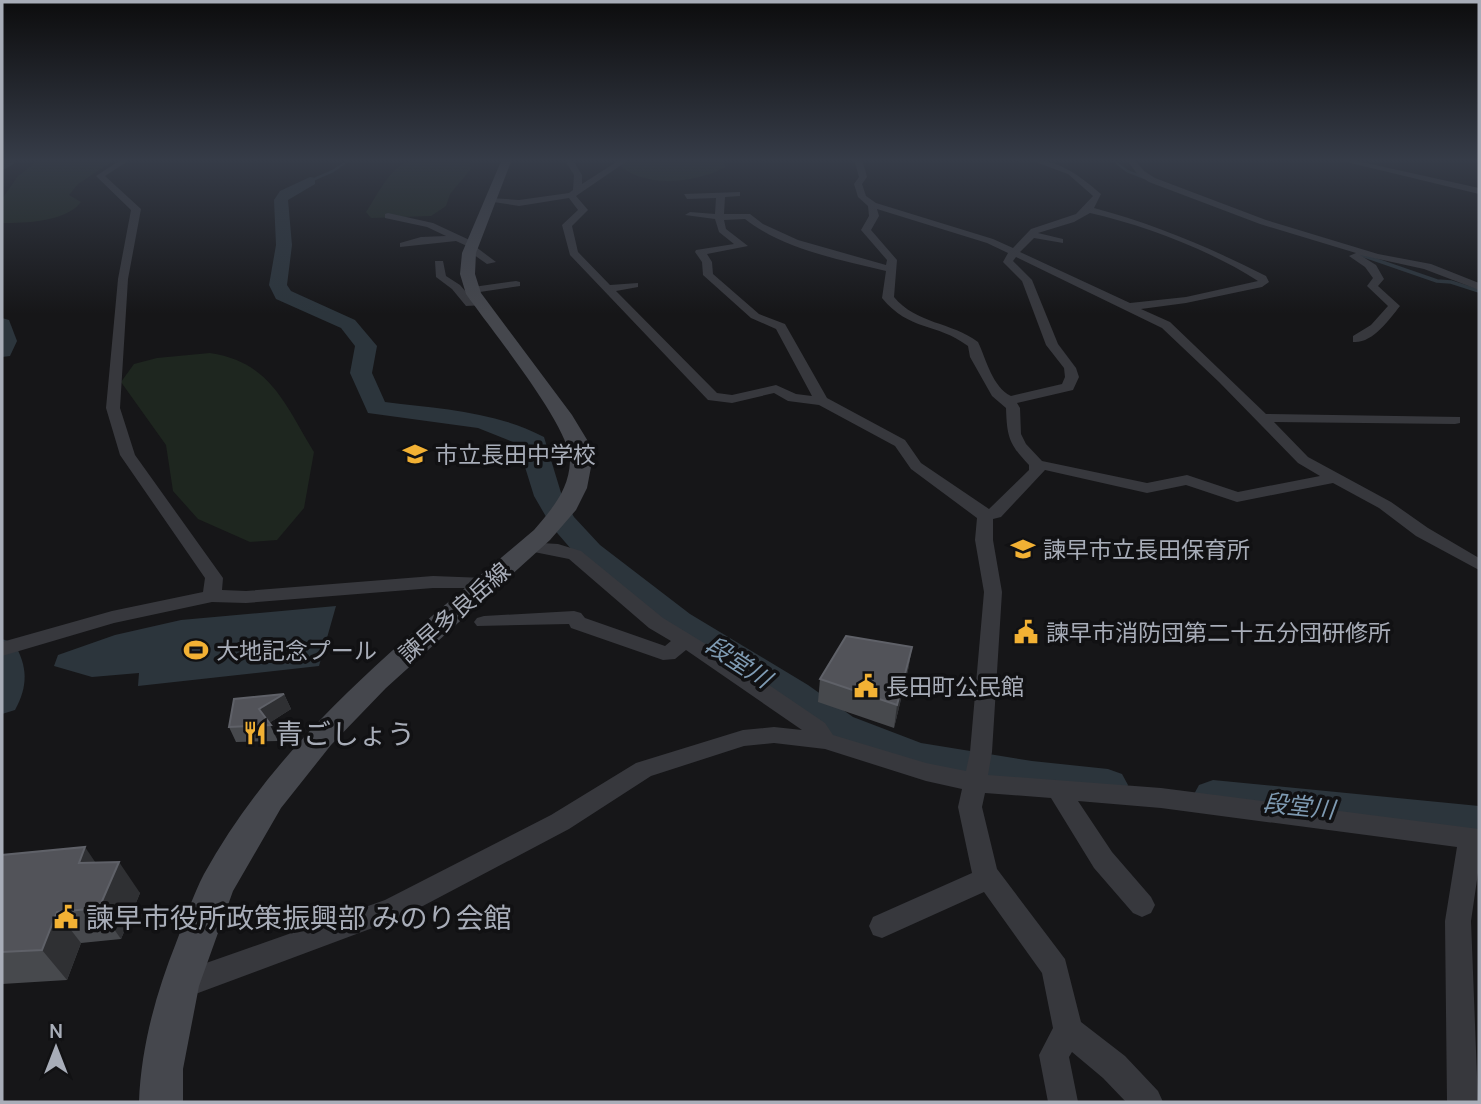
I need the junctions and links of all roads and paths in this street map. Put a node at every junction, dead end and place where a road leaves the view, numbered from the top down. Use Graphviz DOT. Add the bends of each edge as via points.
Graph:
graph roads {
  1 [pos="136,211"];
  2 [pos="486,211"];
  3 [pos="582,211"];
  4 [pos="720,211"];
  5 [pos="872,211"];
  6 [pos="892,211"];
  7 [pos="1086,211"];
  8 [pos="1093,211"];
  9 [pos="1232,211"];
  10 [pos="690,215"];
  11 [pos="388,216"];
  12 [pos="719,217"];
  13 [pos="1031,234"];
  14 [pos="1060,242"];
  15 [pos="467,244"];
  16 [pos="404,245"];
  17 [pos="1013,252"];
  18 [pos="1356,253"];
  19 [pos="491,262"];
  20 [pos="439,263"];
  21 [pos="889,269"];
  22 [pos="623,275"];
  23 [pos="516,284"];
  24 [pos="602,284"];
  25 [pos="634,285"];
  26 [pos="1479,287"];
  27 [pos="477,297"];
  28 [pos="1128,307"];
  29 [pos="1357,339"];
  30 [pos="822,401"];
  31 [pos="1009,401"];
  32 [pos="1263,418"];
  33 [pos="1455,420"];
  34 [pos="1037,464"];
  35 [pos="1333,478"];
  36 [pos="985,516"];
  37 [pos="536,540"];
  38 [pos="1479,565"];
  39 [pos="485,584"];
  40 [pos="212,596"];
  41 [pos="484,621"];
  42 [pos="685,640"];
  43 [pos="2,649"];
  44 [pos="825,741"];
  45 [pos="976,782"];
  46 [pos="1057,788"];
  47 [pos="1475,839"];
  48 [pos="989,878"];
  49 [pos="1142,905"];
  50 [pos="882,926"];
  51 [pos="179,986"];
  52 [pos="1068,1030"];
  53 [pos="161,1102"];
  54 [pos="1063,1102"];
  55 [pos="1147,1102"];
  56 [pos="1463,1102"];
  1 -- 40 [label="street" via="123,279 113,408 128,455 214,578"];
  2 -- 15 [label="main road, 諫早多良岳線"];
  3 -- 24 [label="street" via="567,225 574,254 591,267"];
  4 -- 12 [label="street"];
  5 -- 21 [label="street" via="872,226 866,230 892,260"];
  6 -- 17 [label="street" via="964,231"];
  7 -- 13 [label="street"];
  8 -- 28 [label="street" via="1209,251 1264,282 1186,300"];
  9 -- 18 [label="street" via="1318,236"];
  10 -- 12 [label="street"];
  11 -- 15 [label="street" via="430,225"];
  12 -- 21 [label="street" via="747,216 757,226 806,245"];
  12 -- 30 [label="street" via="722,230 743,246 703,249 700,252 708,275 755,316 781,327"];
  13 -- 14 [label="street"];
  13 -- 17 [label="street"];
  15 -- 16 [label="street" via="421,240"];
  15 -- 19 [label="street"];
  15 -- 27 [label="main road, 諫早多良岳線" via="466,266"];
  17 -- 28 [label="street"];
  17 -- 31 [label="street" via="1008,262 1027,280 1052,345 1072,377 1068,387"];
  18 -- 26 [label="street" via="1427,266"];
  18 -- 29 [label="street" via="1376,272 1379,279 1372,286 1394,306 1375,328"];
  20 -- 27 [label="street" via="441,276 470,304"];
  21 -- 31 [label="street" via="888,298 901,313 942,325 974,345 999,396"];
  22 -- 24 [label="street"];
  23 -- 27 [label="street"];
  24 -- 25 [label="street"];
  24 -- 30 [label="street" via="713,397 732,399 776,389 793,398"];
  27 -- 37 [label="main road, 諫早多良岳線" via="579,443 576,488 568,505"];
  28 -- 32 [label="street" via="1166,325"];
  30 -- 36 [label="street" via="900,443 916,466"];
  31 -- 34 [label="street" via="1019,446"];
  32 -- 33 [label="street"];
  32 -- 35 [label="street" via="1303,460"];
  34 -- 35 [label="street" via="1147,488 1187,481 1237,496"];
  34 -- 36 [label="street" via="1037,471 995,513"];
  35 -- 38 [label="street"];
  36 -- 45 [label="street" via="984,540 993,592"];
  37 -- 39 [label="main road, 諫早多良岳線"];
  37 -- 42 [label="street" via="575,555"];
  39 -- 40 [label="street" via="433,582"];
  39 -- 51 [label="main road, 諫早多良岳線" via="376,681 320,737 269,799 217,885"];
  40 -- 43 [label="street"];
  41 -- 42 [label="street" via="574,617 578,623 668,654"];
  42 -- 44 [label="street" via="817,729"];
  44 -- 45 [label="street"];
  44 -- 51 [label="street" via="743,738 644,769 560,822 393,909"];
  45 -- 46 [label="street"];
  45 -- 48 [label="street" via="970,807"];
  46 -- 47 [label="street"];
  46 -- 49 [label="street" via="1103,860"];
  47 -- 56 [label="street" via="1458,921"];
  48 -- 50 [label="street"];
  48 -- 52 [label="street" via="1055,968"];
  51 -- 53 [label="main road, 諫早多良岳線" via="162,1069"];
  52 -- 54 [label="street" via="1054,1055"];
  52 -- 55 [label="street" via="1114,1067"];
}
